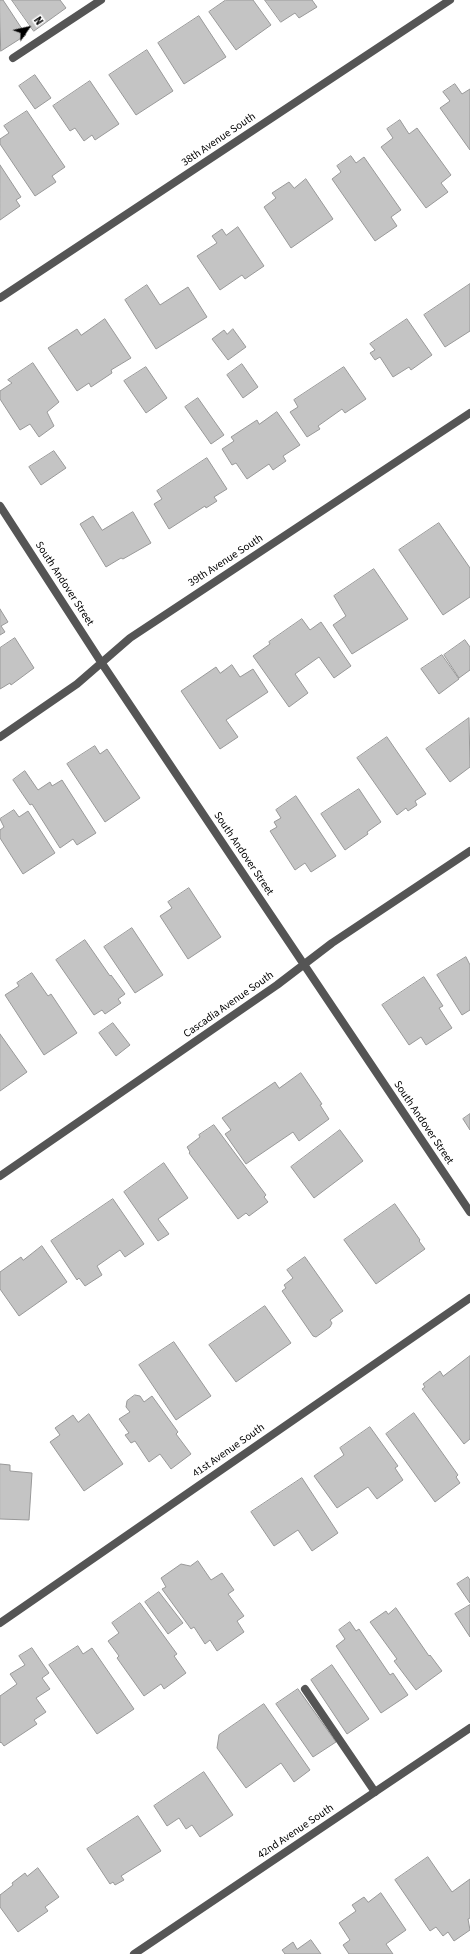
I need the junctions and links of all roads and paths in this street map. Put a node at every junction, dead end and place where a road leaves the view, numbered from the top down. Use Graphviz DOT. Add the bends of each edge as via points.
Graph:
graph roads {
  1 [pos="101,0"];
  2 [pos="450,0"];
  3 [pos="13,58"];
  4 [pos="0,298"];
  5 [pos="470,414"];
  6 [pos="0,506"];
  7 [pos="3,516"];
  8 [pos="101,662"];
  9 [pos="0,737"];
  10 [pos="470,851"];
  11 [pos="304,964"];
  12 [pos="0,1176"];
  13 [pos="470,1212"];
  14 [pos="470,1298"];
  15 [pos="0,1623"];
  16 [pos="305,1689"];
  17 [pos="470,1728"];
  18 [pos="376,1792"];
  19 [pos="134,1954"];
  1 -- 3 [label="street"];
  2 -- 4 [label="street, 38th Avenue South"];
  5 -- 8 [label="street, 39th Avenue South" via="130,638"];
  6 -- 7 [label="street, South Andover Street"];
  7 -- 8 [label="street, South Andover Street"];
  8 -- 9 [label="street, 39th Avenue South" via="77,684"];
  8 -- 11 [label="street, South Andover Street"];
  10 -- 11 [label="street, Cascadia Avenue South"];
  11 -- 12 [label="street, Cascadia Avenue South"];
  11 -- 13 [label="street, South Andover Street"];
  14 -- 15 [label="street, 41st Avenue South"];
  16 -- 18 [label="street"];
  17 -- 18 [label="street, 42nd Avenue South"];
  18 -- 19 [label="street, 42nd Avenue South"];
}
